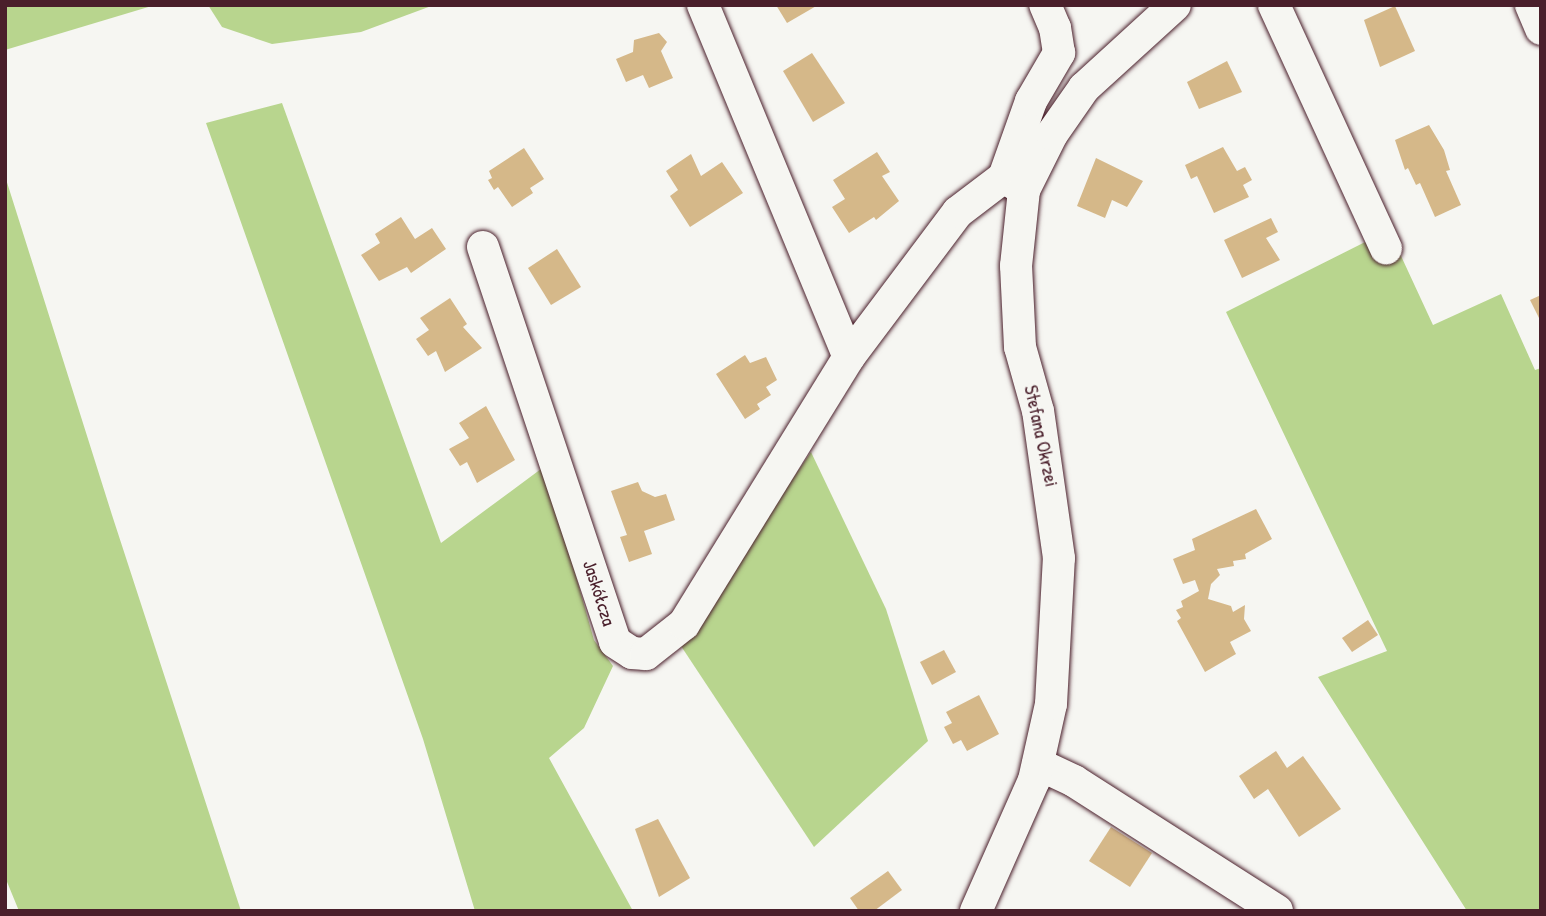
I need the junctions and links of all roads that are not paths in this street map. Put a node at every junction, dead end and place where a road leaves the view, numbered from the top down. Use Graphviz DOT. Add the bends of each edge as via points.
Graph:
graph roads {
  1 [pos="703,5"];
  2 [pos="1045,5"];
  3 [pos="1175,5"];
  4 [pos="1274,5"];
  5 [pos="1531,5"];
  6 [pos="1541,29"];
  7 [pos="1014,183"];
  8 [pos="483,247"];
  9 [pos="1386,249"];
  10 [pos="849,357"];
  11 [pos="1038,764"];
  12 [pos="976,911"];
  13 [pos="1277,911"];
  1 -- 10 [label="street"];
  2 -- 7 [label="street" via="1059,53 1031,101"];
  3 -- 7 [label="street, Stefana Okrzei" via="1084,88"];
  4 -- 9 [label="street"];
  5 -- 6 [label="street"];
  7 -- 10 [label="street, Jaskółcza" via="957,212"];
  7 -- 11 [label="street, Stefana Okrzei" via="1020,347 1045,449 1059,558 1051,704"];
  8 -- 10 [label="street, Jaskółcza" via="615,642 632,653 646,654 684,624"];
  11 -- 12 [label="street, Stefana Okrzei"];
  11 -- 13 [label="street" via="1074,781"];
}
